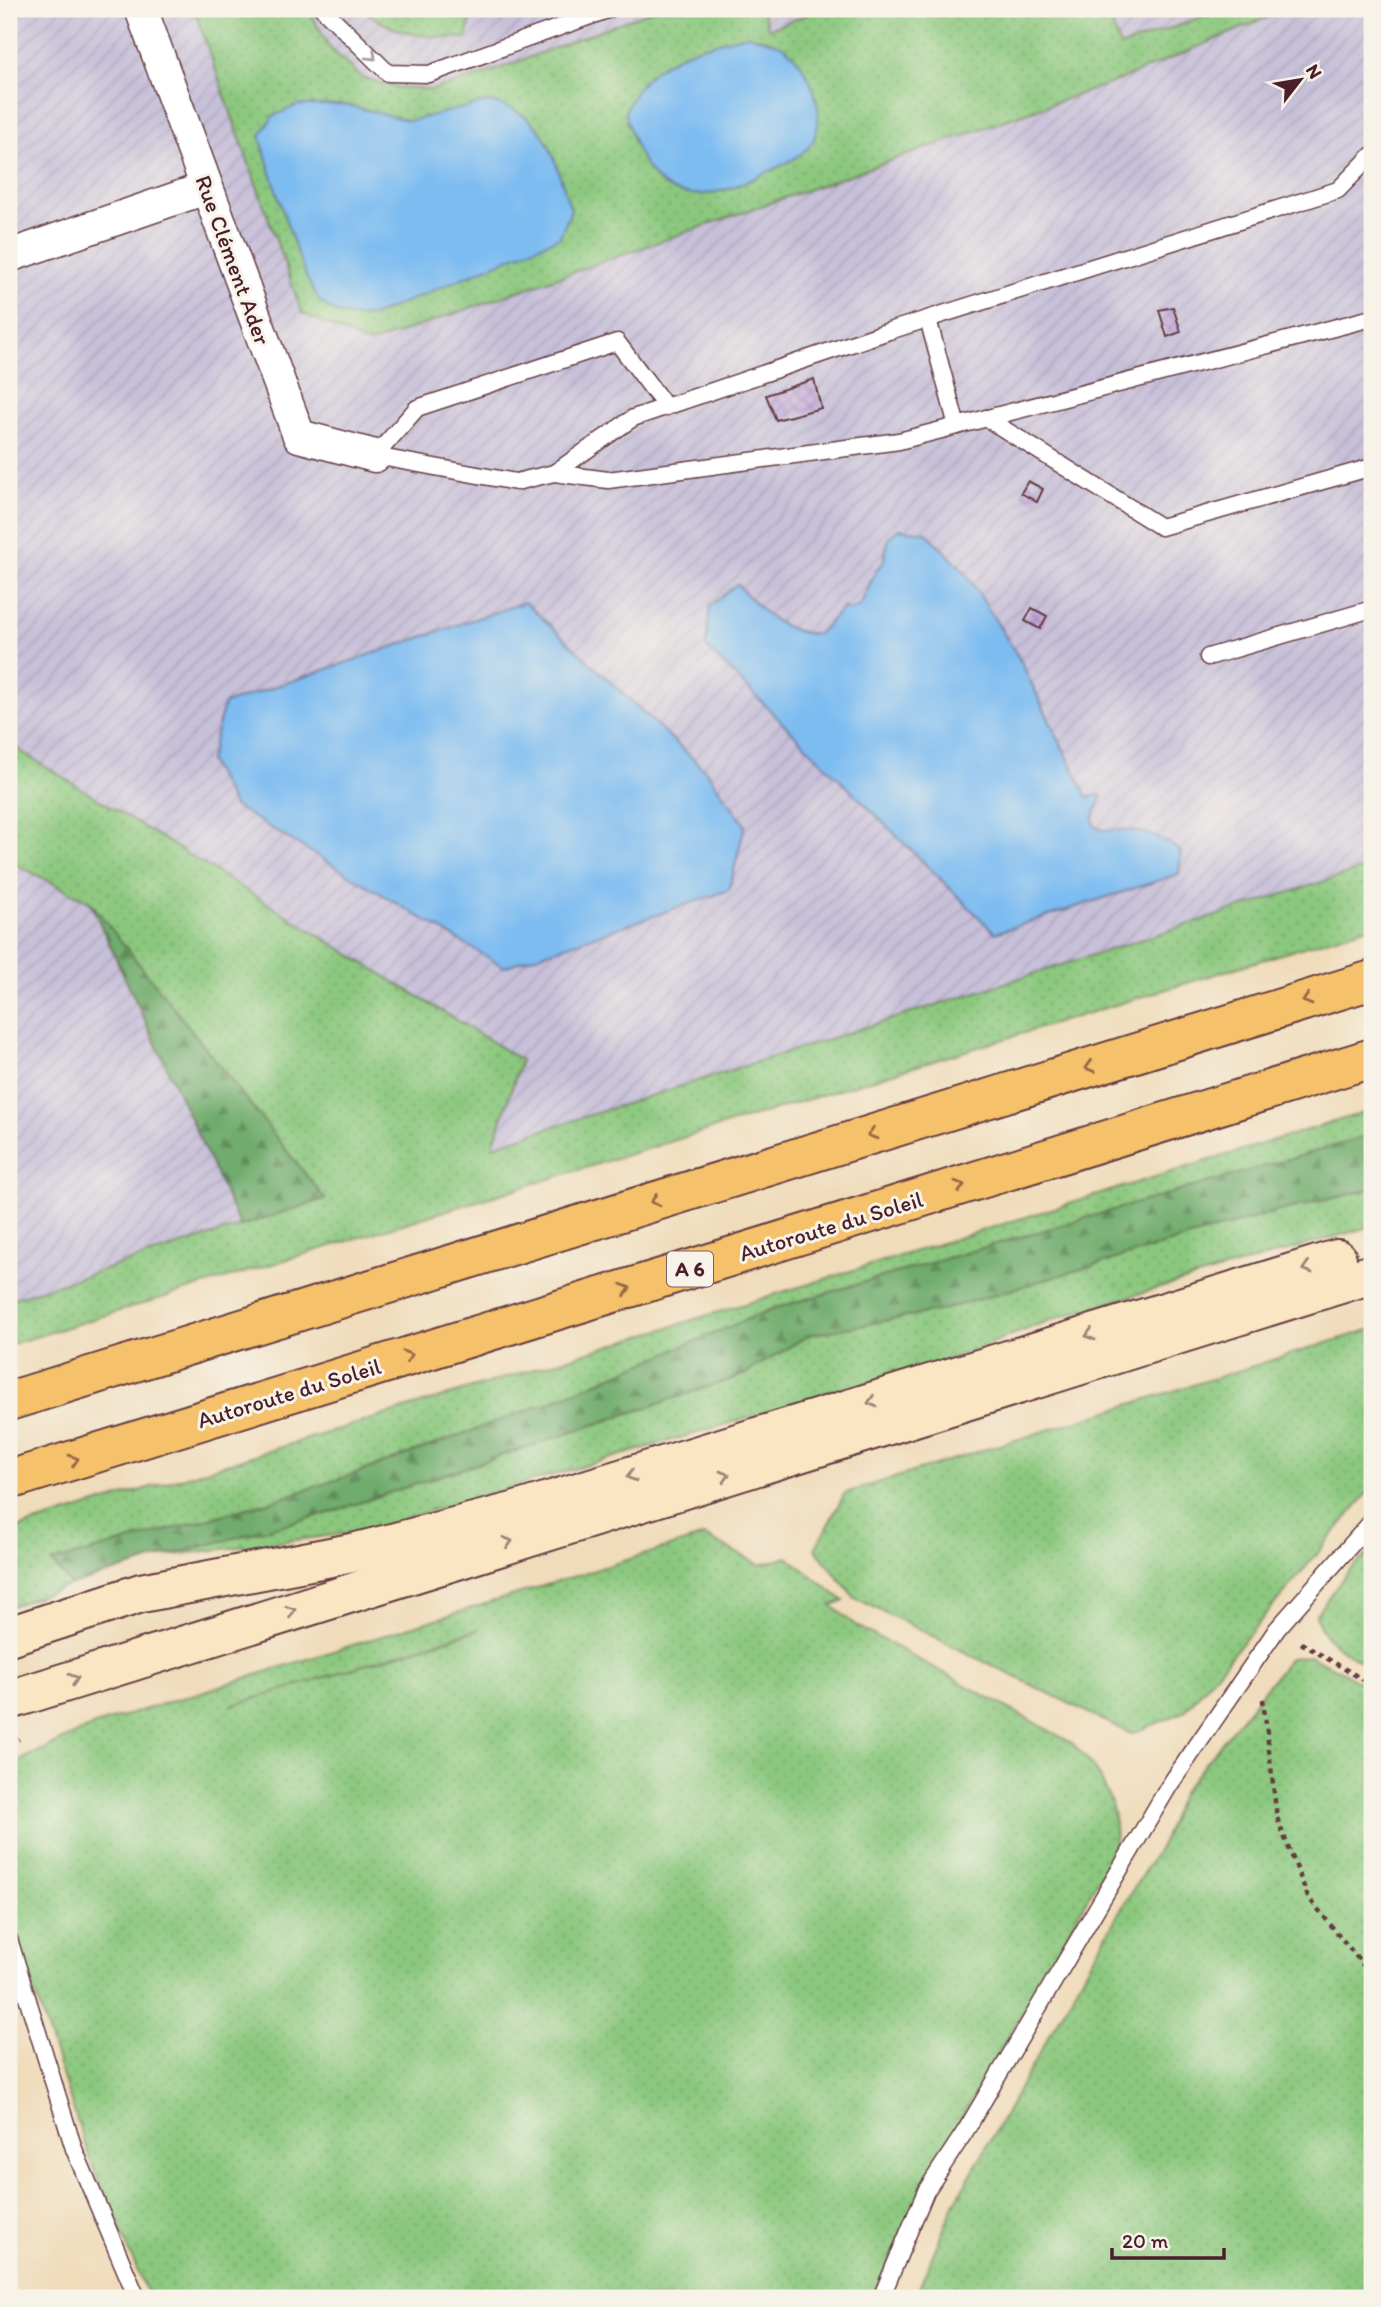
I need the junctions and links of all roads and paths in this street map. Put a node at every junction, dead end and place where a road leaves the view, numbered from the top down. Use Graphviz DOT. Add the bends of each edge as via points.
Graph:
graph roads {
  1 [pos="141,9"];
  2 [pos="323,9"];
  3 [pos="610,9"];
  4 [pos="1372,155"];
  5 [pos="206,188"];
  6 [pos="9,256"];
  7 [pos="1372,318"];
  8 [pos="928,319"];
  9 [pos="666,407"];
  10 [pos="986,418"];
  11 [pos="957,426"];
  12 [pos="375,456"];
  13 [pos="1372,467"];
  14 [pos="554,474"];
  15 [pos="1372,609"];
  16 [pos="1208,657"];
  17 [pos="1372,980"];
  18 [pos="1372,1058"];
  19 [pos="1372,1248"];
  20 [pos="1372,1274"];
  21 [pos="9,1401"];
  22 [pos="9,1480"];
  23 [pos="1372,1521"];
  24 [pos="1277,1629"];
  25 [pos="9,1636"];
  26 [pos="1261,1652"];
  27 [pos="1372,1685"];
  28 [pos="9,1700"];
  29 [pos="9,1939"];
  30 [pos="1372,1976"];
  31 [pos="137,2298"];
  32 [pos="881,2298"];
  1 -- 5 [label="street, Rue Clément Ader"];
  2 -- 3 [label="lane, one-way" via="388,73 429,74"];
  4 -- 8 [label="lane" via="1338,190"];
  5 -- 6 [label="street"];
  5 -- 12 [label="street, Rue Clément Ader" via="299,436"];
  7 -- 10 [label="lane"];
  8 -- 9 [label="lane"];
  8 -- 11 [label="lane"];
  9 -- 12 [label="lane" via="617,342 417,408"];
  9 -- 14 [label="lane" via="633,418"];
  10 -- 11 [label="lane"];
  10 -- 13 [label="lane" via="1161,527"];
  11 -- 14 [label="lane" via="899,441 608,480"];
  12 -- 14 [label="lane" via="516,482"];
  15 -- 16 [label="lane"];
  17 -- 21 [label="highway, one-way"];
  22 -- 18 [label="highway, Autoroute du Soleil / A 6, one-way"];
  19 -- 25 [label="main road, one-way" via="513,1512 357,1552 141,1593"];
  28 -- 20 [label="main road, one-way"];
  23 -- 24 [label="lane"];
  24 -- 26 [label="lane"];
  24 -- 27 [label="path"];
  26 -- 30 [label="path" via="1265,1731 1277,1818 1308,1897"];
  26 -- 32 [label="lane" via="1169,1786 926,2191"];
  29 -- 31 [label="lane" via="74,2149"];
}
